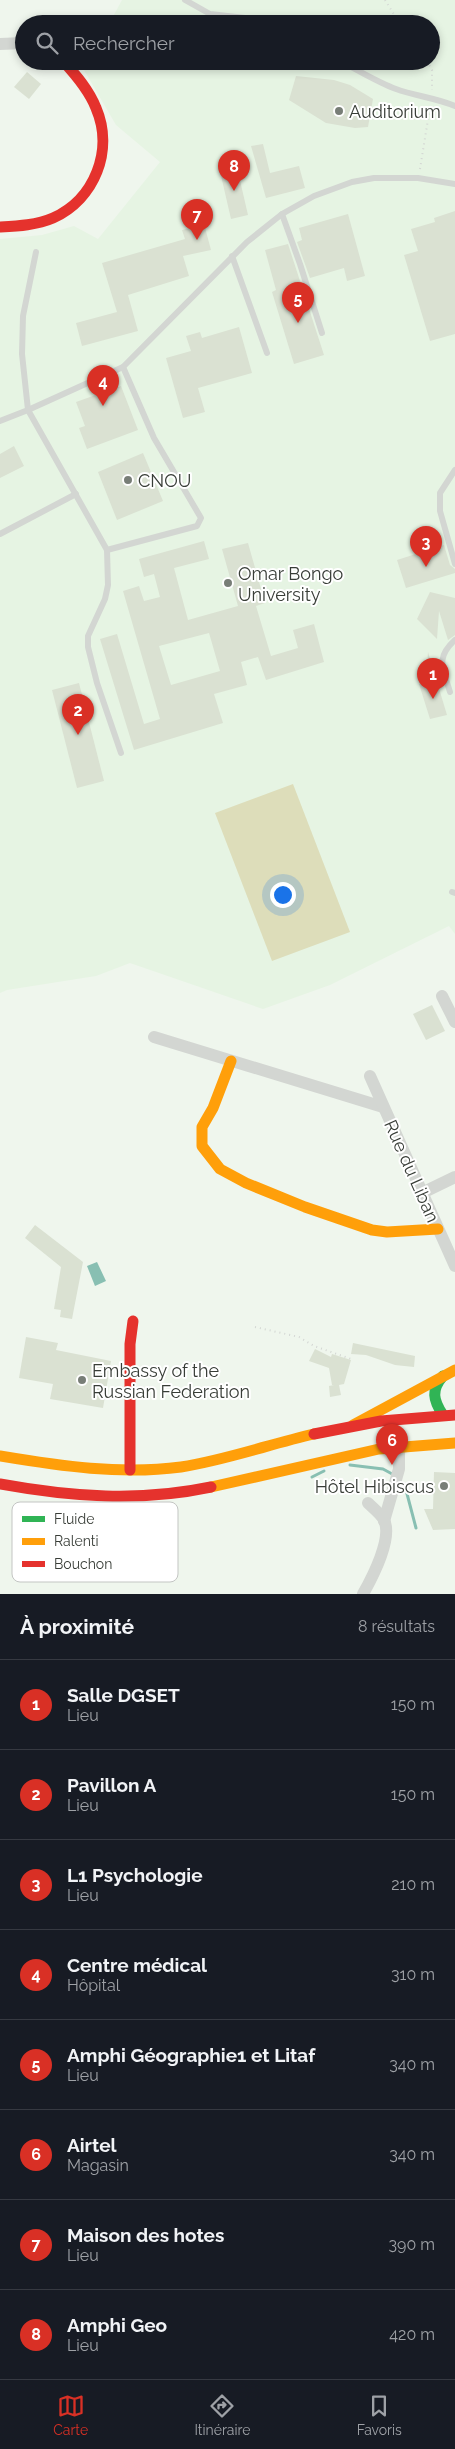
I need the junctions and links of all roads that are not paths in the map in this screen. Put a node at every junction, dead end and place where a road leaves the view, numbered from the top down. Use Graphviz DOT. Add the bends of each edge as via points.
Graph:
graph roads {
  1 [pos="185,0"];
  2 [pos="219,15"];
  3 [pos="15,43"];
  4 [pos="0,44"];
  5 [pos="70,70"];
  6 [pos="358,70"];
  7 [pos="455,106"];
  8 [pos="455,184"];
  9 [pos="282,214"];
  10 [pos="0,227"];
  11 [pos="36,252"];
  12 [pos="232,256"];
  13 [pos="322,333"];
  14 [pos="267,353"];
  15 [pos="123,367"];
  16 [pos="28,410"];
  17 [pos="0,421"];
  18 [pos="455,470"];
  19 [pos="76,494"];
  20 [pos="0,534"];
  21 [pos="107,550"];
  22 [pos="455,564"];
  23 [pos="455,640"];
  24 [pos="450,692"];
  25 [pos="122,753"];
  26 [pos="442,996"];
  27 [pos="455,1022"];
  28 [pos="154,1037"];
  29 [pos="231,1062"];
  30 [pos="370,1076"];
  31 [pos="383,1107"];
  32 [pos="455,1178"];
  33 [pos="422,1193"];
  34 [pos="438,1228"];
  35 [pos="455,1266"];
  36 [pos="133,1321"];
  37 [pos="450,1372"];
  38 [pos="443,1415"];
  39 [pos="455,1415"];
  40 [pos="350,1427"];
  41 [pos="455,1443"];
  42 [pos="399,1445"];
  43 [pos="0,1456"];
  44 [pos="130,1470"];
  45 [pos="0,1484"];
  46 [pos="368,1503"];
  47 [pos="384,1521"];
  48 [pos="363,1594"];
  1 -- 2 [label="lane" via="210,14"];
  3 -- 4 [label="street"];
  5 -- 10 [label="main road" via="99,115 104,149 100,168 84,192 63,213 46,220"];
  6 -- 7 [label="lane" via="395,89 431,100 440,99"];
  8 -- 9 [label="lane" via="396,176 352,182 314,196"];
  9 -- 12 [label="lane"];
  9 -- 13 [label="lane"];
  11 -- 16 [label="lane" via="23,316 22,354"];
  12 -- 14 [label="lane"];
  12 -- 15 [label="lane"];
  15 -- 16 [label="lane"];
  15 -- 21 [label="lane" via="154,438 201,518 197,526"];
  16 -- 17 [label="lane"];
  16 -- 19 [label="lane"];
  18 -- 22 [label="lane" via="440,493 440,511"];
  19 -- 20 [label="lane"];
  19 -- 21 [label="lane"];
  21 -- 25 [label="lane" via="108,585 88,636 88,647"];
  23 -- 24 [label="lane" via="441,658"];
  26 -- 27 [label="street"];
  28 -- 29 [label="street"];
  29 -- 31 [label="street"];
  29 -- 34 [label="main road" via="202,1127 202,1146 220,1169 305,1208 372,1230"];
  30 -- 31 [label="street, Rue du Liban"];
  31 -- 33 [label="street, Rue du Liban"];
  32 -- 33 [label="street"];
  33 -- 34 [label="street, Rue du Liban"];
  34 -- 35 [label="street, Rue du Liban"];
  36 -- 44 [label="main road" via="130,1344"];
  37 -- 38 [label="main road" via="435,1385 432,1396"];
  37 -- 40 [label="main road"];
  38 -- 39 [label="main road"];
  38 -- 40 [label="main road" via="401,1417"];
  40 -- 44 [label="main road" via="310,1434 209,1462"];
  41 -- 42 [label="main road"];
  42 -- 45 [label="main road" via="161,1495 89,1497"];
  42 -- 47 [label="street" via="399,1469"];
  43 -- 44 [label="main road" via="52,1466"];
  46 -- 47 [label="street"];
  47 -- 48 [label="street" via="384,1544 377,1570"];
}
